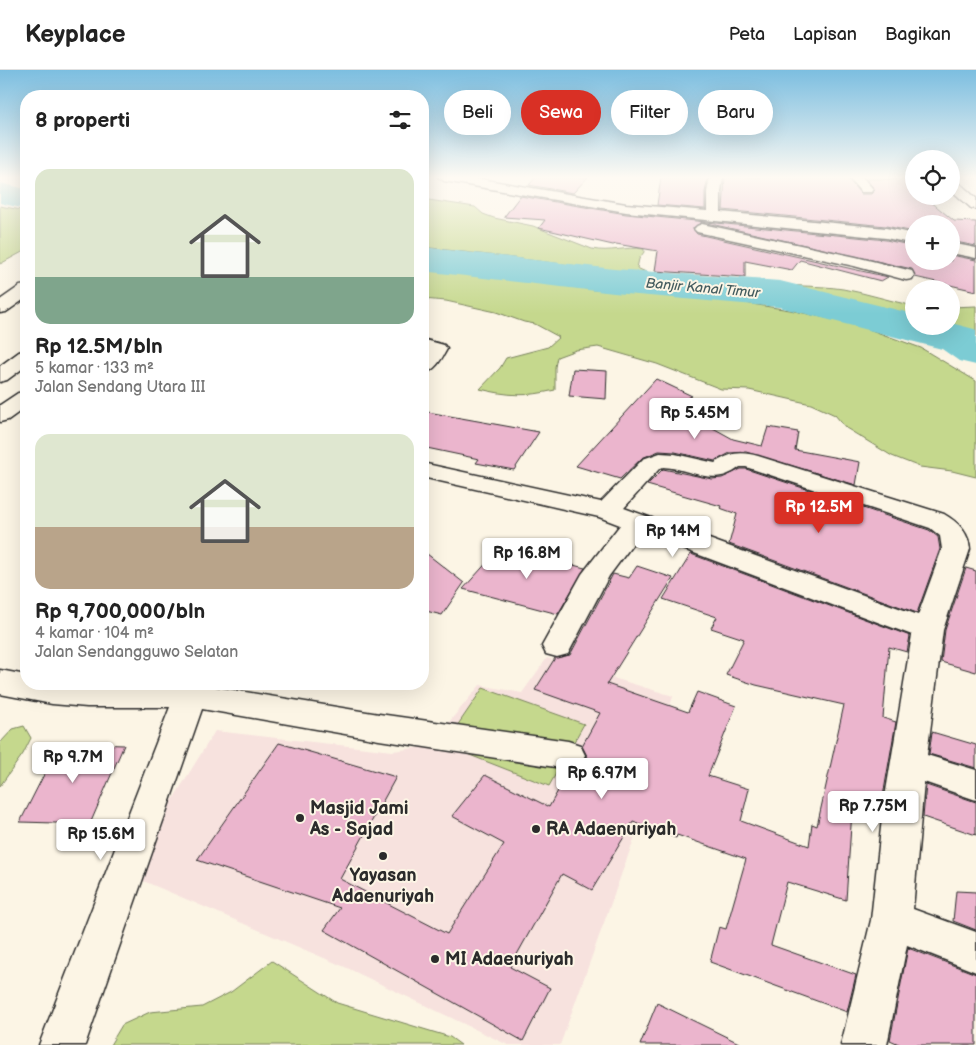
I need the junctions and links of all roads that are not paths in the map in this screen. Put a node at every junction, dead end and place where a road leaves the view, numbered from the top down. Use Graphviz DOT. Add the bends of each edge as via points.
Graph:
graph roads {
  1 [pos="679,222"];
  2 [pos="780,222"];
  3 [pos="835,228"];
  4 [pos="905,237"];
  5 [pos="960,250"];
  6 [pos="814,253"];
  7 [pos="976,253"];
  8 [pos="906,275"];
  9 [pos="20,294"];
  10 [pos="0,308"];
  11 [pos="429,347"];
  12 [pos="20,361"];
  13 [pos="429,361"];
  14 [pos="0,377"];
  15 [pos="20,381"];
  16 [pos="20,402"];
  17 [pos="0,415"];
  18 [pos="429,472"];
  19 [pos="607,511"];
  20 [pos="636,522"];
  21 [pos="928,630"];
  22 [pos="558,646"];
  23 [pos="0,682"];
  24 [pos="20,686"];
  25 [pos="42,690"];
  26 [pos="196,690"];
  27 [pos="568,755"];
  28 [pos="908,763"];
  29 [pos="976,784"];
  30 [pos="892,920"];
  31 [pos="976,952"];
  32 [pos="62,1045"];
  33 [pos="864,1045"];
  1 -- 6 [label="street"];
  2 -- 3 [label="street"];
  3 -- 4 [label="street"];
  3 -- 6 [label="street"];
  5 -- 7 [label="street"];
  6 -- 8 [label="street"];
  9 -- 10 [label="street"];
  11 -- 13 [label="street" via="436,349"];
  12 -- 14 [label="street"];
  14 -- 15 [label="street"];
  16 -- 17 [label="street"];
  18 -- 19 [label="street"];
  19 -- 20 [label="street"];
  19 -- 21 [label="street" via="655,461 668,459 717,471 739,459 935,520 950,530 956,549"];
  20 -- 21 [label="street"];
  20 -- 22 [label="street" via="596,574"];
  21 -- 28 [label="street"];
  23 -- 24 [label="street"];
  25 -- 26 [label="street" via="87,695"];
  26 -- 27 [label="street" via="379,727"];
  26 -- 32 [label="street"];
  28 -- 29 [label="street"];
  28 -- 30 [label="street"];
  30 -- 31 [label="street"];
  30 -- 33 [label="street"];
}
